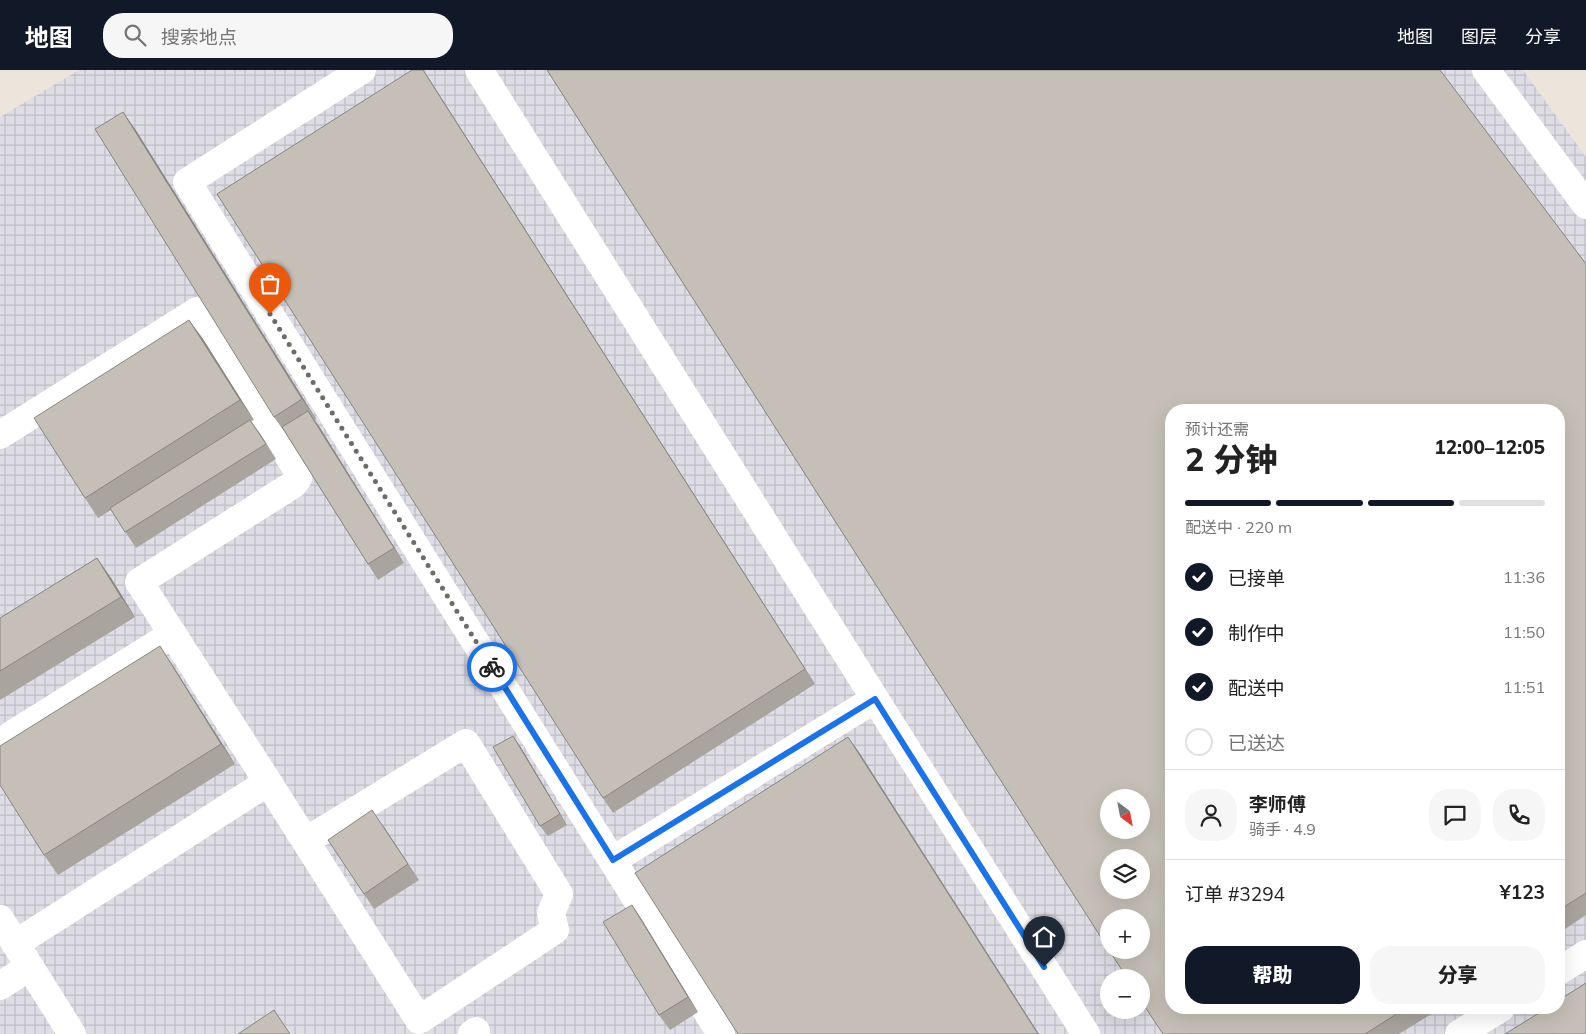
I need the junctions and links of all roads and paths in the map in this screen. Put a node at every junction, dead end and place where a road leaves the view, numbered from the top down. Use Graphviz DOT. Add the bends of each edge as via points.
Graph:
graph roads {
  1 [pos="362,70"];
  2 [pos="479,70"];
  3 [pos="1486,70"];
  4 [pos="1586,205"];
  5 [pos="0,435"];
  6 [pos="173,634"];
  7 [pos="875,699"];
  8 [pos="0,742"];
  9 [pos="268,782"];
  10 [pos="306,841"];
  11 [pos="613,860"];
  12 [pos="0,919"];
  13 [pos="15,944"];
  14 [pos="1586,954"];
  15 [pos="1565,967"];
  16 [pos="30,968"];
  17 [pos="0,986"];
  18 [pos="1491,1014"];
  19 [pos="72,1034"];
  20 [pos="721,1034"];
  21 [pos="1086,1034"];
  22 [pos="1459,1034"];
  1 -- 11 [label="lane" via="187,182"];
  2 -- 7 [label="lane"];
  3 -- 4 [label="lane"];
  5 -- 6 [label="lane" via="197,311 298,471 298,478 294,484 139,582"];
  6 -- 8 [label="lane"];
  6 -- 9 [label="lane"];
  7 -- 11 [label="lane"];
  7 -- 21 [label="lane"];
  9 -- 10 [label="lane"];
  9 -- 13 [label="lane"];
  10 -- 10 [label="lane" via="466,743 559,894 551,913 555,930 419,1020"];
  11 -- 20 [label="lane"];
  12 -- 13 [label="lane"];
  13 -- 16 [label="lane"];
  14 -- 15 [label="lane"];
  16 -- 17 [label="lane"];
  16 -- 19 [label="lane"];
  18 -- 22 [label="lane"];
}
